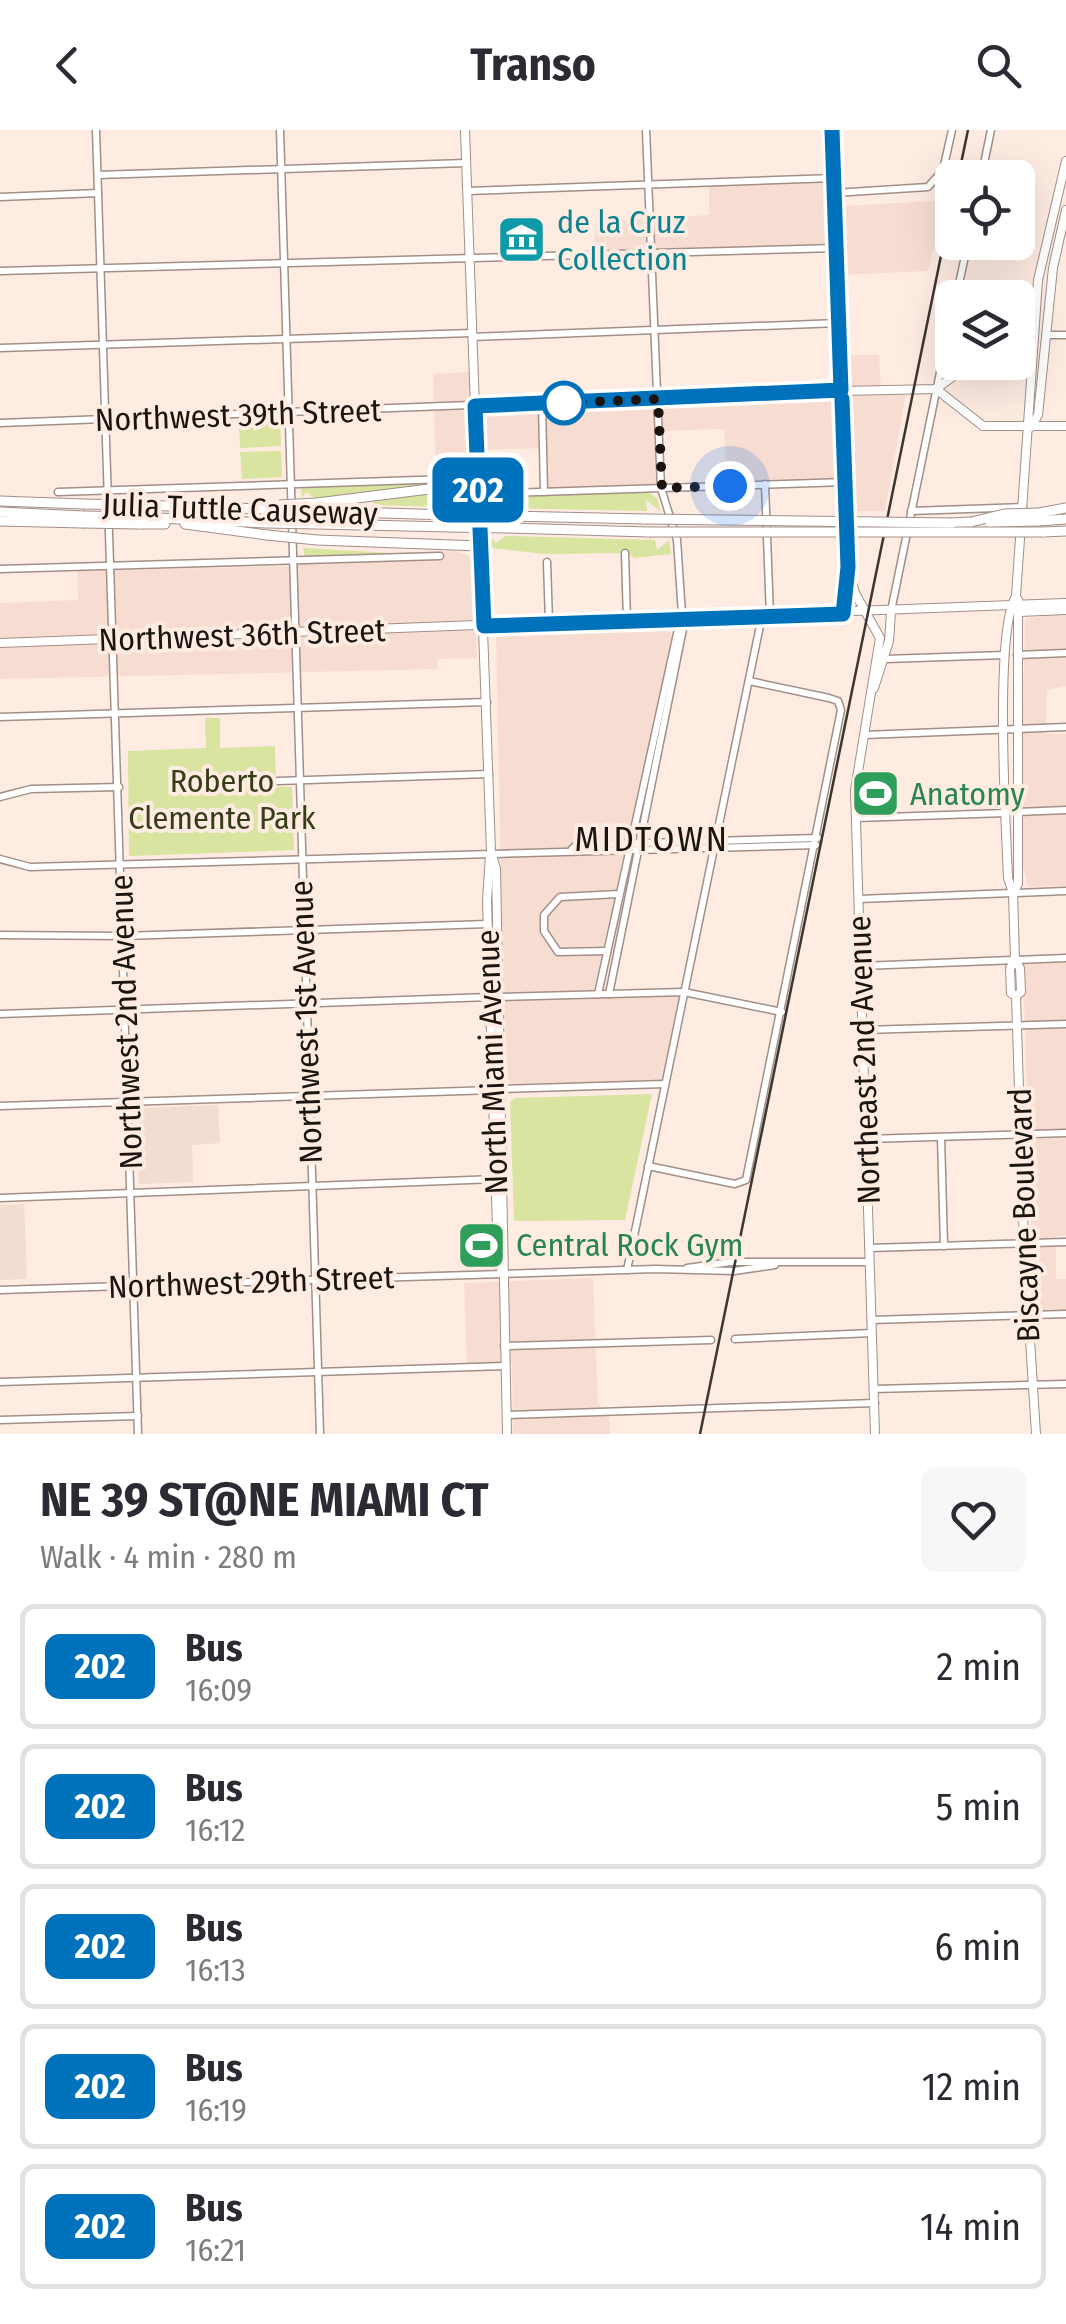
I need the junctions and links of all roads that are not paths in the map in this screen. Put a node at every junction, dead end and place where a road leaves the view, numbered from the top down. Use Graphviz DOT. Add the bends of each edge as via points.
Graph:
graph roads {
  1 [pos="96,130"];
  2 [pos="280,130"];
  3 [pos="465,130"];
  4 [pos="646,130"];
  5 [pos="832,130"];
  6 [pos="952,130"];
  7 [pos="991,130"];
  8 [pos="985,160"];
  9 [pos="1066,162"];
  10 [pos="466,164"];
  11 [pos="281,170"];
  12 [pos="98,175"];
  13 [pos="834,178"];
  14 [pos="648,185"];
  15 [pos="468,191"];
  16 [pos="98,193"];
  17 [pos="834,193"];
  18 [pos="0,197"];
  19 [pos="1066,210"];
  20 [pos="837,248"];
  21 [pos="1042,252"];
  22 [pos="654,256"];
  23 [pos="470,259"];
  24 [pos="285,263"];
  25 [pos="101,268"];
  26 [pos="0,271"];
  27 [pos="1035,317"];
  28 [pos="839,324"];
  29 [pos="656,330"];
  30 [pos="472,335"];
  31 [pos="1066,335"];
  32 [pos="1046,336"];
  33 [pos="285,340"];
  34 [pos="104,345"];
  35 [pos="0,348"];
  36 [pos="938,380"];
  37 [pos="948,380"];
  38 [pos="952,380"];
  39 [pos="1029,380"];
  40 [pos="936,389"];
  41 [pos="841,390"];
  42 [pos="658,399"];
  43 [pos="542,404"];
  44 [pos="475,406"];
  45 [pos="959,410"];
  46 [pos="288,413"];
  47 [pos="106,420"];
  48 [pos="0,423"];
  49 [pos="1066,426"];
  50 [pos="1031,427"];
  51 [pos="845,482"];
  52 [pos="290,483"];
  53 [pos="765,484"];
  54 [pos="478,485"];
  55 [pos="662,488"];
  56 [pos="109,490"];
  57 [pos="58,492"];
  58 [pos="544,492"];
  59 [pos="0,498"];
  60 [pos="317,507"];
  61 [pos="1024,507"];
  62 [pos="1066,508"];
  63 [pos="910,511"];
  64 [pos="0,512"];
  65 [pos="1038,517"];
  66 [pos="83,519"];
  67 [pos="138,520"];
  68 [pos="1066,520"];
  69 [pos="0,521"];
  70 [pos="266,523"];
  71 [pos="185,524"];
  72 [pos="1065,531"];
  73 [pos="480,546"];
  74 [pos="624,553"];
  75 [pos="440,556"];
  76 [pos="294,560"];
  77 [pos="547,562"];
  78 [pos="112,565"];
  79 [pos="848,567"];
  80 [pos="0,569"];
  81 [pos="1013,606"];
  82 [pos="1066,606"];
  83 [pos="891,612"];
  84 [pos="866,613"];
  85 [pos="843,614"];
  86 [pos="766,616"];
  87 [pos="680,619"];
  88 [pos="627,621"];
  89 [pos="549,624"];
  90 [pos="484,626"];
  91 [pos="294,633"];
  92 [pos="114,639"];
  93 [pos="0,643"];
  94 [pos="1066,653"];
  95 [pos="1005,655"];
  96 [pos="1016,655"];
  97 [pos="885,659"];
  98 [pos="749,682"];
  99 [pos="874,688"];
  100 [pos="487,702"];
  101 [pos="298,707"];
  102 [pos="117,713"];
  103 [pos="0,717"];
  104 [pos="1066,728"];
  105 [pos="1010,730"];
  106 [pos="864,735"];
  107 [pos="488,774"];
  108 [pos="300,780"];
  109 [pos="278,781"];
  110 [pos="119,787"];
  111 [pos="0,797"];
  112 [pos="1066,810"];
  113 [pos="1011,812"];
  114 [pos="856,818"];
  115 [pos="817,842"];
  116 [pos="715,844"];
  117 [pos="634,847"];
  118 [pos="491,850"];
  119 [pos="301,857"];
  120 [pos="0,859"];
  121 [pos="121,863"];
  122 [pos="1066,891"];
  123 [pos="1012,893"];
  124 [pos="620,894"];
  125 [pos="859,899"];
  126 [pos="487,901"];
  127 [pos="488,924"];
  128 [pos="303,930"];
  129 [pos="0,935"];
  130 [pos="123,936"];
  131 [pos="607,951"];
  132 [pos="1066,958"];
  133 [pos="1015,960"];
  134 [pos="861,966"];
  135 [pos="684,992"];
  136 [pos="598,994"];
  137 [pos="609,994"];
  138 [pos="495,997"];
  139 [pos="305,1003"];
  140 [pos="125,1010"];
  141 [pos="782,1012"];
  142 [pos="0,1014"];
  143 [pos="1066,1024"];
  144 [pos="1017,1026"];
  145 [pos="863,1030"];
  146 [pos="665,1084"];
  147 [pos="498,1090"];
  148 [pos="308,1096"];
  149 [pos="128,1103"];
  150 [pos="0,1106"];
  151 [pos="1066,1134"];
  152 [pos="1020,1135"];
  153 [pos="941,1137"];
  154 [pos="866,1139"];
  155 [pos="648,1166"];
  156 [pos="496,1179"];
  157 [pos="311,1185"];
  158 [pos="132,1192"];
  159 [pos="0,1198"];
  160 [pos="1066,1242"];
  161 [pos="1024,1244"];
  162 [pos="944,1246"];
  163 [pos="869,1248"];
  164 [pos="870,1262"];
  165 [pos="627,1270"];
  166 [pos="502,1274"];
  167 [pos="314,1280"];
  168 [pos="134,1285"];
  169 [pos="0,1290"];
  170 [pos="1066,1314"];
  171 [pos="1028,1316"];
  172 [pos="871,1320"];
  173 [pos="872,1333"];
  174 [pos="735,1339"];
  175 [pos="711,1340"];
  176 [pos="504,1346"];
  177 [pos="505,1366"];
  178 [pos="318,1373"];
  179 [pos="136,1379"];
  180 [pos="0,1382"];
  181 [pos="1066,1384"];
  182 [pos="1032,1385"];
  183 [pos="874,1389"];
  184 [pos="875,1402"];
  185 [pos="506,1415"];
  186 [pos="138,1416"];
  187 [pos="0,1420"];
  188 [pos="138,1434"];
  189 [pos="320,1434"];
  190 [pos="507,1434"];
  191 [pos="876,1434"];
  192 [pos="1036,1434"];
  1 -- 12 [label="street, Northwest 2nd Avenue"];
  2 -- 11 [label="street, Northwest 1st Avenue"];
  3 -- 10 [label="main road, North Miami Avenue"];
  4 -- 14 [label="street"];
  5 -- 13 [label="main road, Northeast 2nd Avenue"];
  6 -- 17 [label="street" via="936,182 918,190"];
  7 -- 8 [label="street"];
  9 -- 21 [label="main road, Biscayne Boulevard"];
  10 -- 11 [label="street"];
  10 -- 15 [label="main road, North Miami Avenue"];
  11 -- 12 [label="street"];
  11 -- 24 [label="street, Northwest 1st Avenue"];
  12 -- 16 [label="street, Northwest 2nd Avenue"];
  13 -- 14 [label="street"];
  13 -- 17 [label="main road, Northeast 2nd Avenue"];
  14 -- 15 [label="street"];
  14 -- 22 [label="street"];
  15 -- 23 [label="main road, North Miami Avenue"];
  16 -- 18 [label="street"];
  16 -- 25 [label="street, Northwest 2nd Avenue"];
  17 -- 20 [label="main road, Northeast 2nd Avenue"];
  19 -- 32 [label="main road, Biscayne Boulevard"];
  20 -- 22 [label="street"];
  20 -- 28 [label="main road, Northeast 2nd Avenue"];
  21 -- 27 [label="main road, Biscayne Boulevard"];
  21 -- 32 [label="main road"];
  22 -- 23 [label="street"];
  22 -- 29 [label="street"];
  23 -- 24 [label="street"];
  23 -- 30 [label="main road, North Miami Avenue"];
  24 -- 25 [label="street"];
  24 -- 33 [label="street, Northwest 1st Avenue"];
  25 -- 26 [label="street"];
  25 -- 34 [label="street, Northwest 2nd Avenue"];
  28 -- 29 [label="street"];
  28 -- 41 [label="main road, Northeast 2nd Avenue"];
  29 -- 30 [label="street"];
  29 -- 42 [label="street"];
  30 -- 33 [label="street"];
  30 -- 44 [label="main road, North Miami Avenue"];
  31 -- 32 [label="street"];
  32 -- 50 [label="main road, Biscayne Boulevard"];
  33 -- 34 [label="street"];
  33 -- 46 [label="street, Northwest 1st Avenue"];
  34 -- 35 [label="street"];
  34 -- 47 [label="street, Northwest 2nd Avenue"];
  36 -- 40 [label="street"];
  37 -- 40 [label="main road"];
  38 -- 45 [label="main road"];
  39 -- 50 [label="main road, Biscayne Boulevard"];
  40 -- 41 [label="main road"];
  40 -- 45 [label="main road"];
  40 -- 63 [label="street"];
  41 -- 42 [label="street, Northwest 39th Street"];
  41 -- 51 [label="main road, Northeast 2nd Avenue"];
  42 -- 43 [label="street, Northwest 39th Street"];
  42 -- 55 [label="street"];
  43 -- 44 [label="street, Northwest 39th Street"];
  43 -- 58 [label="street"];
  44 -- 46 [label="street, Northwest 39th Street"];
  44 -- 54 [label="main road, North Miami Avenue"];
  45 -- 50 [label="main road" via="983,426"];
  46 -- 47 [label="street, Northwest 39th Street"];
  46 -- 52 [label="street, Northwest 1st Avenue"];
  47 -- 48 [label="street, Northwest 39th Street"];
  47 -- 56 [label="street, Northwest 2nd Avenue"];
  49 -- 50 [label="main road"];
  50 -- 61 [label="main road, Biscayne Boulevard"];
  51 -- 53 [label="street"];
  51 -- 79 [label="main road, Northeast 2nd Avenue"];
  52 -- 54 [label="street"];
  52 -- 56 [label="street"];
  52 -- 76 [label="street, Northwest 1st Avenue"];
  53 -- 55 [label="street"];
  53 -- 86 [label="street"];
  54 -- 58 [label="street"];
  54 -- 60 [label="highway"];
  54 -- 73 [label="main road, North Miami Avenue"];
  55 -- 58 [label="street"];
  55 -- 87 [label="street" via="677,540"];
  56 -- 57 [label="street"];
  56 -- 78 [label="street, Northwest 2nd Avenue"];
  59 -- 60 [label="highway, Julia Tuttle Causeway, bridge"];
  60 -- 65 [label="highway, Julia Tuttle Causeway, bridge" via="646,520"];
  61 -- 63 [label="street"];
  61 -- 81 [label="main road, Biscayne Boulevard"];
  62 -- 65 [label="highway"];
  63 -- 83 [label="street"];
  64 -- 66 [label="highway"];
  65 -- 68 [label="highway, Julia Tuttle Causeway"];
  66 -- 67 [label="highway, bridge"];
  66 -- 69 [label="highway"];
  67 -- 70 [label="highway"];
  67 -- 71 [label="highway"];
  70 -- 71 [label="highway"];
  70 -- 72 [label="highway, Julia Tuttle Causeway, bridge" via="649,532"];
  71 -- 73 [label="highway, bridge" via="317,540"];
  73 -- 90 [label="main road, North Miami Avenue"];
  74 -- 88 [label="street"];
  75 -- 76 [label="street"];
  76 -- 78 [label="street"];
  76 -- 91 [label="street, Northwest 1st Avenue"];
  77 -- 89 [label="street"];
  78 -- 80 [label="street"];
  78 -- 92 [label="street, Northwest 2nd Avenue"];
  79 -- 84 [label="main road, Northeast 2nd Avenue"];
  79 -- 85 [label="main road"];
  81 -- 82 [label="main road, Northwest 36th Street"];
  81 -- 83 [label="main road, Northwest 36th Street"];
  81 -- 95 [label="main road, Biscayne Boulevard"];
  81 -- 96 [label="main road, Biscayne Boulevard"];
  83 -- 84 [label="main road, Northwest 36th Street"];
  83 -- 97 [label="main road, Northeast 2nd Avenue"];
  84 -- 85 [label="main road, Northwest 36th Street"];
  84 -- 99 [label="main road, Northeast 2nd Avenue" via="880,638"];
  85 -- 86 [label="main road, Northwest 36th Street"];
  86 -- 87 [label="main road, Northwest 36th Street"];
  86 -- 98 [label="street"];
  87 -- 88 [label="main road, Northwest 36th Street"];
  87 -- 117 [label="street"];
  88 -- 89 [label="main road, Northwest 36th Street"];
  89 -- 90 [label="main road, Northwest 36th Street"];
  90 -- 91 [label="main road, Northwest 36th Street"];
  90 -- 100 [label="main road, North Miami Avenue"];
  91 -- 92 [label="main road, Northwest 36th Street"];
  91 -- 101 [label="street, Northwest 1st Avenue"];
  92 -- 93 [label="main road, Northwest 36th Street"];
  92 -- 102 [label="street, Northwest 2nd Avenue"];
  94 -- 96 [label="street"];
  95 -- 97 [label="street"];
  95 -- 105 [label="main road, Biscayne Boulevard"];
  96 -- 105 [label="main road, Biscayne Boulevard"];
  97 -- 99 [label="main road, Northeast 2nd Avenue"];
  98 -- 115 [label="street" via="840,705"];
  98 -- 116 [label="street"];
  99 -- 106 [label="main road, Northeast 2nd Avenue"];
  100 -- 101 [label="street"];
  100 -- 107 [label="main road, North Miami Avenue"];
  101 -- 102 [label="street"];
  101 -- 108 [label="street, Northwest 1st Avenue"];
  102 -- 103 [label="street"];
  102 -- 110 [label="street, Northwest 2nd Avenue"];
  104 -- 105 [label="street"];
  105 -- 106 [label="street"];
  105 -- 113 [label="main road, Biscayne Boulevard"];
  106 -- 114 [label="main road, Northeast 2nd Avenue"];
  107 -- 108 [label="street"];
  107 -- 118 [label="main road, North Miami Avenue"];
  108 -- 109 [label="street"];
  108 -- 119 [label="street, Northwest 1st Avenue"];
  110 -- 111 [label="street" via="30,789"];
  110 -- 121 [label="street, Northwest 2nd Avenue"];
  112 -- 113 [label="street"];
  113 -- 114 [label="street"];
  113 -- 123 [label="main road, Biscayne Boulevard"];
  114 -- 125 [label="main road, Northeast 2nd Avenue"];
  115 -- 116 [label="street"];
  115 -- 141 [label="street"];
  116 -- 117 [label="street"];
  116 -- 135 [label="street"];
  117 -- 118 [label="street"];
  117 -- 124 [label="street"];
  117 -- 137 [label="street"];
  118 -- 119 [label="street"];
  118 -- 126 [label="main road, North Miami Avenue"];
  118 -- 138 [label="main road, North Miami Avenue"];
  119 -- 121 [label="street"];
  119 -- 128 [label="street, Northwest 1st Avenue"];
  120 -- 121 [label="street" via="30,866"];
  121 -- 130 [label="street, Northwest 2nd Avenue"];
  122 -- 123 [label="street"];
  123 -- 125 [label="street"];
  123 -- 133 [label="main road, Biscayne Boulevard"];
  124 -- 131 [label="street"];
  124 -- 131 [label="street" via="560,897 544,915 544,931 558,952"];
  125 -- 134 [label="main road, Northeast 2nd Avenue"];
  126 -- 127 [label="main road, North Miami Avenue"];
  126 -- 138 [label="main road"];
  127 -- 128 [label="street"];
  127 -- 138 [label="main road, North Miami Avenue"];
  128 -- 130 [label="street"];
  128 -- 139 [label="street, Northwest 1st Avenue"];
  129 -- 130 [label="street"];
  130 -- 140 [label="street, Northwest 2nd Avenue"];
  131 -- 136 [label="street"];
  132 -- 133 [label="street"];
  133 -- 134 [label="street"];
  133 -- 144 [label="main road, Biscayne Boulevard"];
  134 -- 145 [label="main road, Northeast 2nd Avenue"];
  135 -- 137 [label="street"];
  135 -- 141 [label="street"];
  135 -- 146 [label="street"];
  136 -- 137 [label="street"];
  136 -- 138 [label="street"];
  138 -- 139 [label="street"];
  138 -- 147 [label="main road, North Miami Avenue"];
  138 -- 147 [label="main road, North Miami Avenue"];
  139 -- 140 [label="street"];
  139 -- 148 [label="street, Northwest 1st Avenue"];
  140 -- 142 [label="street"];
  140 -- 149 [label="street, Northwest 2nd Avenue"];
  141 -- 155 [label="street" via="746,1180 735,1184"];
  143 -- 144 [label="street"];
  144 -- 145 [label="street"];
  144 -- 152 [label="main road, Biscayne Boulevard"];
  145 -- 154 [label="main road, Northeast 2nd Avenue"];
  146 -- 147 [label="street"];
  146 -- 155 [label="street"];
  147 -- 148 [label="street"];
  147 -- 156 [label="main road, North Miami Avenue"];
  147 -- 166 [label="main road, North Miami Avenue"];
  148 -- 149 [label="street"];
  148 -- 157 [label="street, Northwest 1st Avenue"];
  149 -- 150 [label="street"];
  149 -- 158 [label="street, Northwest 2nd Avenue"];
  151 -- 152 [label="street"];
  152 -- 153 [label="street"];
  152 -- 161 [label="main road, Biscayne Boulevard"];
  153 -- 154 [label="street"];
  153 -- 162 [label="street"];
  154 -- 163 [label="main road, Northeast 2nd Avenue"];
  155 -- 165 [label="street"];
  156 -- 157 [label="street"];
  156 -- 166 [label="main road, North Miami Avenue"];
  157 -- 158 [label="street"];
  157 -- 167 [label="street, Northwest 1st Avenue"];
  158 -- 159 [label="street"];
  158 -- 168 [label="street, Northwest 2nd Avenue"];
  160 -- 161 [label="street"];
  161 -- 162 [label="street"];
  161 -- 171 [label="main road, Biscayne Boulevard"];
  162 -- 163 [label="street"];
  163 -- 164 [label="main road, Northeast 2nd Avenue"];
  164 -- 165 [label="street, Northwest 29th Street"];
  164 -- 172 [label="main road, Northeast 2nd Avenue"];
  165 -- 166 [label="street, Northwest 29th Street"];
  166 -- 167 [label="street, Northwest 29th Street"];
  166 -- 176 [label="main road, North Miami Avenue"];
  167 -- 168 [label="street, Northwest 29th Street"];
  167 -- 178 [label="street, Northwest 1st Avenue"];
  168 -- 169 [label="street, Northwest 29th Street"];
  168 -- 179 [label="street, Northwest 2nd Avenue"];
  170 -- 171 [label="street"];
  171 -- 172 [label="street"];
  171 -- 182 [label="main road, Biscayne Boulevard"];
  172 -- 173 [label="main road, Northeast 2nd Avenue"];
  173 -- 174 [label="street"];
  173 -- 183 [label="main road, Northeast 2nd Avenue"];
  175 -- 176 [label="street"];
  176 -- 177 [label="main road, North Miami Avenue"];
  177 -- 178 [label="street"];
  177 -- 185 [label="main road, North Miami Avenue"];
  178 -- 179 [label="street"];
  178 -- 189 [label="street, Northwest 1st Avenue"];
  179 -- 180 [label="street"];
  179 -- 186 [label="street, Northwest 2nd Avenue"];
  181 -- 182 [label="street"];
  182 -- 183 [label="street"];
  182 -- 192 [label="main road, Biscayne Boulevard"];
  183 -- 184 [label="main road, Northeast 2nd Avenue"];
  184 -- 185 [label="street"];
  184 -- 191 [label="main road, Northeast 2nd Avenue"];
  185 -- 190 [label="main road, North Miami Avenue"];
  186 -- 187 [label="street"];
  186 -- 188 [label="street, Northwest 2nd Avenue"];
}
